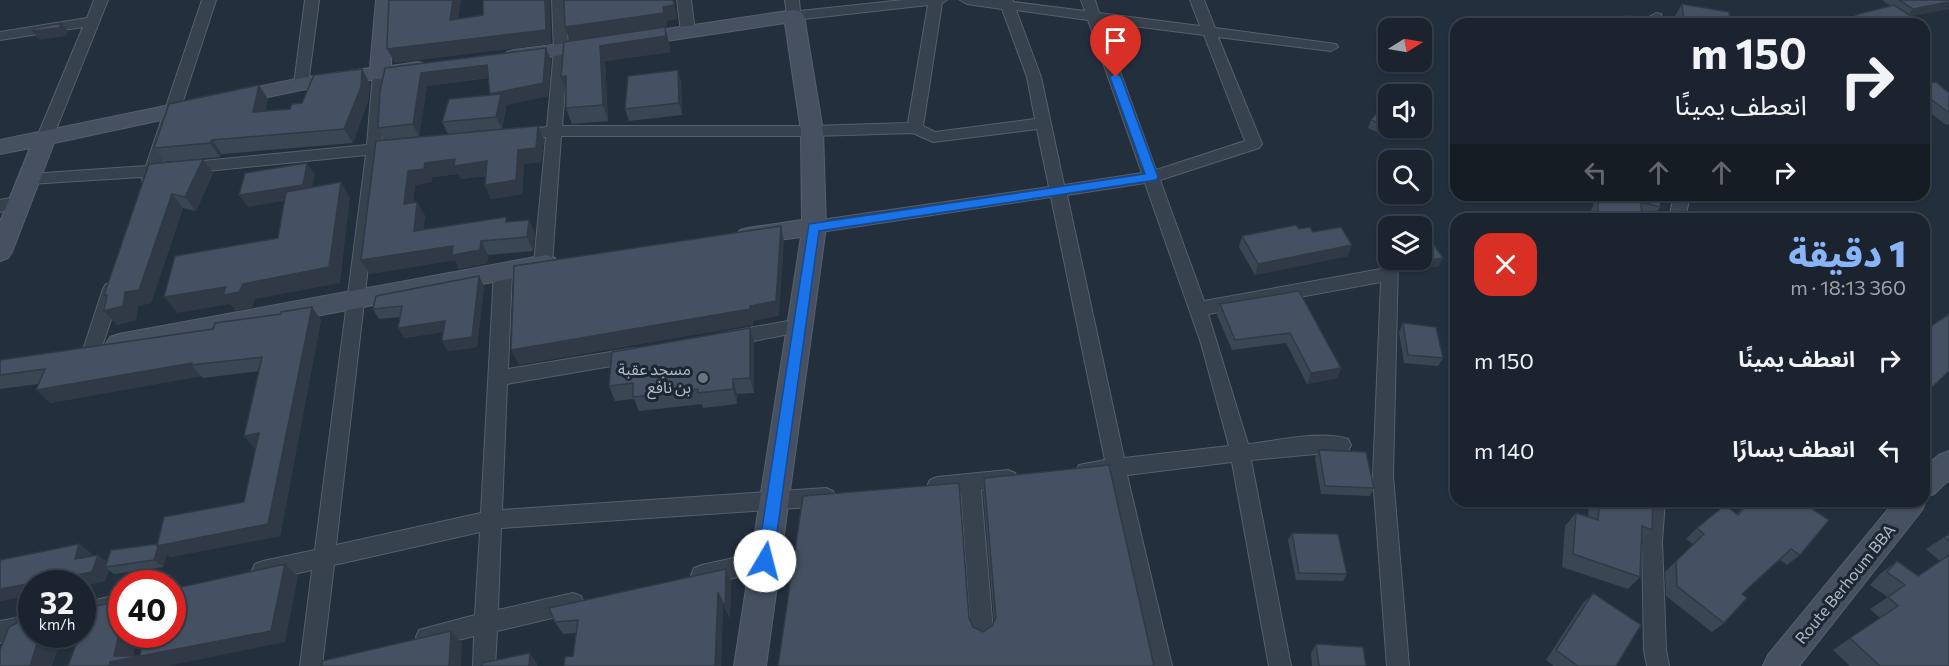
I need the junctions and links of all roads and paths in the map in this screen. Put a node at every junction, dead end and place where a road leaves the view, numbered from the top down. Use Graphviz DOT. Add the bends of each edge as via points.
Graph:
graph roads {
  1 [pos="101,0"];
  2 [pos="209,0"];
  3 [pos="312,0"];
  4 [pos="385,0"];
  5 [pos="559,0"];
  6 [pos="684,0"];
  7 [pos="967,0"];
  8 [pos="1088,0"];
  9 [pos="1197,0"];
  10 [pos="931,1"];
  11 [pos="1007,3"];
  12 [pos="793,8"];
  13 [pos="1094,16"];
  14 [pos="93,21"];
  15 [pos="1209,31"];
  16 [pos="688,32"];
  17 [pos="0,36"];
  18 [pos="1331,47"];
  19 [pos="561,51"];
  20 [pos="493,59"];
  21 [pos="437,66"];
  22 [pos="380,73"];
  23 [pos="301,84"];
  24 [pos="172,112"];
  25 [pos="1043,123"];
  26 [pos="915,128"];
  27 [pos="554,131"];
  28 [pos="812,131"];
  29 [pos="45,137"];
  30 [pos="498,137"];
  31 [pos="407,146"];
  32 [pos="0,147"];
  33 [pos="374,150"];
  34 [pos="152,171"];
  35 [pos="1152,177"];
  36 [pos="28,179"];
  37 [pos="144,193"];
  38 [pos="1057,193"];
  39 [pos="10,204"];
  40 [pos="814,227"];
  41 [pos="720,240"];
  42 [pos="0,252"];
  43 [pos="555,263"];
  44 [pos="1378,270"];
  45 [pos="1390,270"];
  46 [pos="118,272"];
  47 [pos="503,273"];
  48 [pos="356,299"];
  49 [pos="1198,309"];
  50 [pos="799,326"];
  51 [pos="706,342"];
  52 [pos="80,351"];
  53 [pos="649,352"];
  54 [pos="498,378"];
  55 [pos="1341,445"];
  56 [pos="1240,452"];
  57 [pos="1949,463"];
  58 [pos="1116,468"];
  59 [pos="1071,472"];
  60 [pos="1026,477"];
  61 [pos="1930,480"];
  62 [pos="970,483"];
  63 [pos="912,488"];
  64 [pos="843,495"];
  65 [pos="773,502"];
  66 [pos="1655,507"];
  67 [pos="1907,507"];
  68 [pos="491,520"];
  69 [pos="324,556"];
  70 [pos="765,561"];
  71 [pos="242,576"];
  72 [pos="684,579"];
  73 [pos="591,600"];
  74 [pos="486,622"];
  75 [pos="982,631"];
  76 [pos="405,642"];
  77 [pos="335,660"];
  78 [pos="310,666"];
  79 [pos="484,666"];
  80 [pos="750,666"];
  81 [pos="1161,666"];
  82 [pos="1280,666"];
  83 [pos="1398,666"];
  84 [pos="1658,666"];
  85 [pos="1779,666"];
  1 -- 14 [label="street"];
  2 -- 24 [label="street"];
  3 -- 23 [label="street"];
  4 -- 22 [label="street"];
  5 -- 19 [label="street"];
  6 -- 16 [label="street"];
  7 -- 11 [label="street"];
  8 -- 13 [label="street"];
  9 -- 15 [label="street"];
  10 -- 12 [label="street"];
  10 -- 26 [label="street"];
  11 -- 13 [label="street"];
  11 -- 25 [label="street" via="1034,77"];
  12 -- 16 [label="street"];
  12 -- 28 [label="street"];
  13 -- 15 [label="street"];
  13 -- 35 [label="street"];
  14 -- 17 [label="street"];
  14 -- 29 [label="street"];
  15 -- 18 [label="street"];
  15 -- 35 [label="street" via="1254,144"];
  16 -- 19 [label="street"];
  19 -- 20 [label="street"];
  19 -- 27 [label="street"];
  21 -- 22 [label="street"];
  22 -- 23 [label="street"];
  22 -- 33 [label="street"];
  23 -- 24 [label="street"];
  24 -- 29 [label="street"];
  24 -- 34 [label="street"];
  25 -- 26 [label="street" via="933,137"];
  25 -- 38 [label="street"];
  26 -- 28 [label="street"];
  27 -- 28 [label="street"];
  27 -- 30 [label="street"];
  27 -- 43 [label="street"];
  28 -- 40 [label="street"];
  29 -- 32 [label="street"];
  29 -- 36 [label="street"];
  31 -- 33 [label="street"];
  33 -- 34 [label="street"];
  33 -- 48 [label="street"];
  34 -- 36 [label="street"];
  34 -- 37 [label="street"];
  35 -- 38 [label="street"];
  35 -- 49 [label="street"];
  36 -- 39 [label="street"];
  38 -- 40 [label="street"];
  38 -- 58 [label="street"];
  39 -- 42 [label="street"];
  40 -- 41 [label="street"];
  40 -- 50 [label="street"];
  43 -- 47 [label="street"];
  44 -- 49 [label="street"];
  45 -- 83 [label="street" via="1383,476"];
  46 -- 52 [label="street"];
  47 -- 48 [label="street"];
  47 -- 54 [label="street"];
  48 -- 52 [label="street"];
  48 -- 69 [label="street"];
  49 -- 56 [label="street"];
  50 -- 51 [label="street"];
  50 -- 65 [label="street"];
  53 -- 54 [label="street"];
  54 -- 68 [label="street"];
  55 -- 56 [label="street"];
  56 -- 58 [label="street"];
  56 -- 82 [label="street"];
  57 -- 61 [label="street"];
  58 -- 59 [label="street"];
  58 -- 81 [label="street"];
  60 -- 62 [label="street"];
  62 -- 63 [label="street"];
  62 -- 75 [label="street"];
  64 -- 65 [label="street"];
  65 -- 68 [label="street"];
  65 -- 70 [label="street"];
  66 -- 84 [label="street"];
  67 -- 85 [label="street, Route Berhoum BBA"];
  68 -- 69 [label="street"];
  68 -- 74 [label="street"];
  69 -- 71 [label="street"];
  69 -- 78 [label="street"];
  70 -- 72 [label="street"];
  70 -- 80 [label="street"];
  73 -- 74 [label="street"];
  74 -- 76 [label="street"];
  74 -- 79 [label="street"];
  77 -- 78 [label="street"];
}
